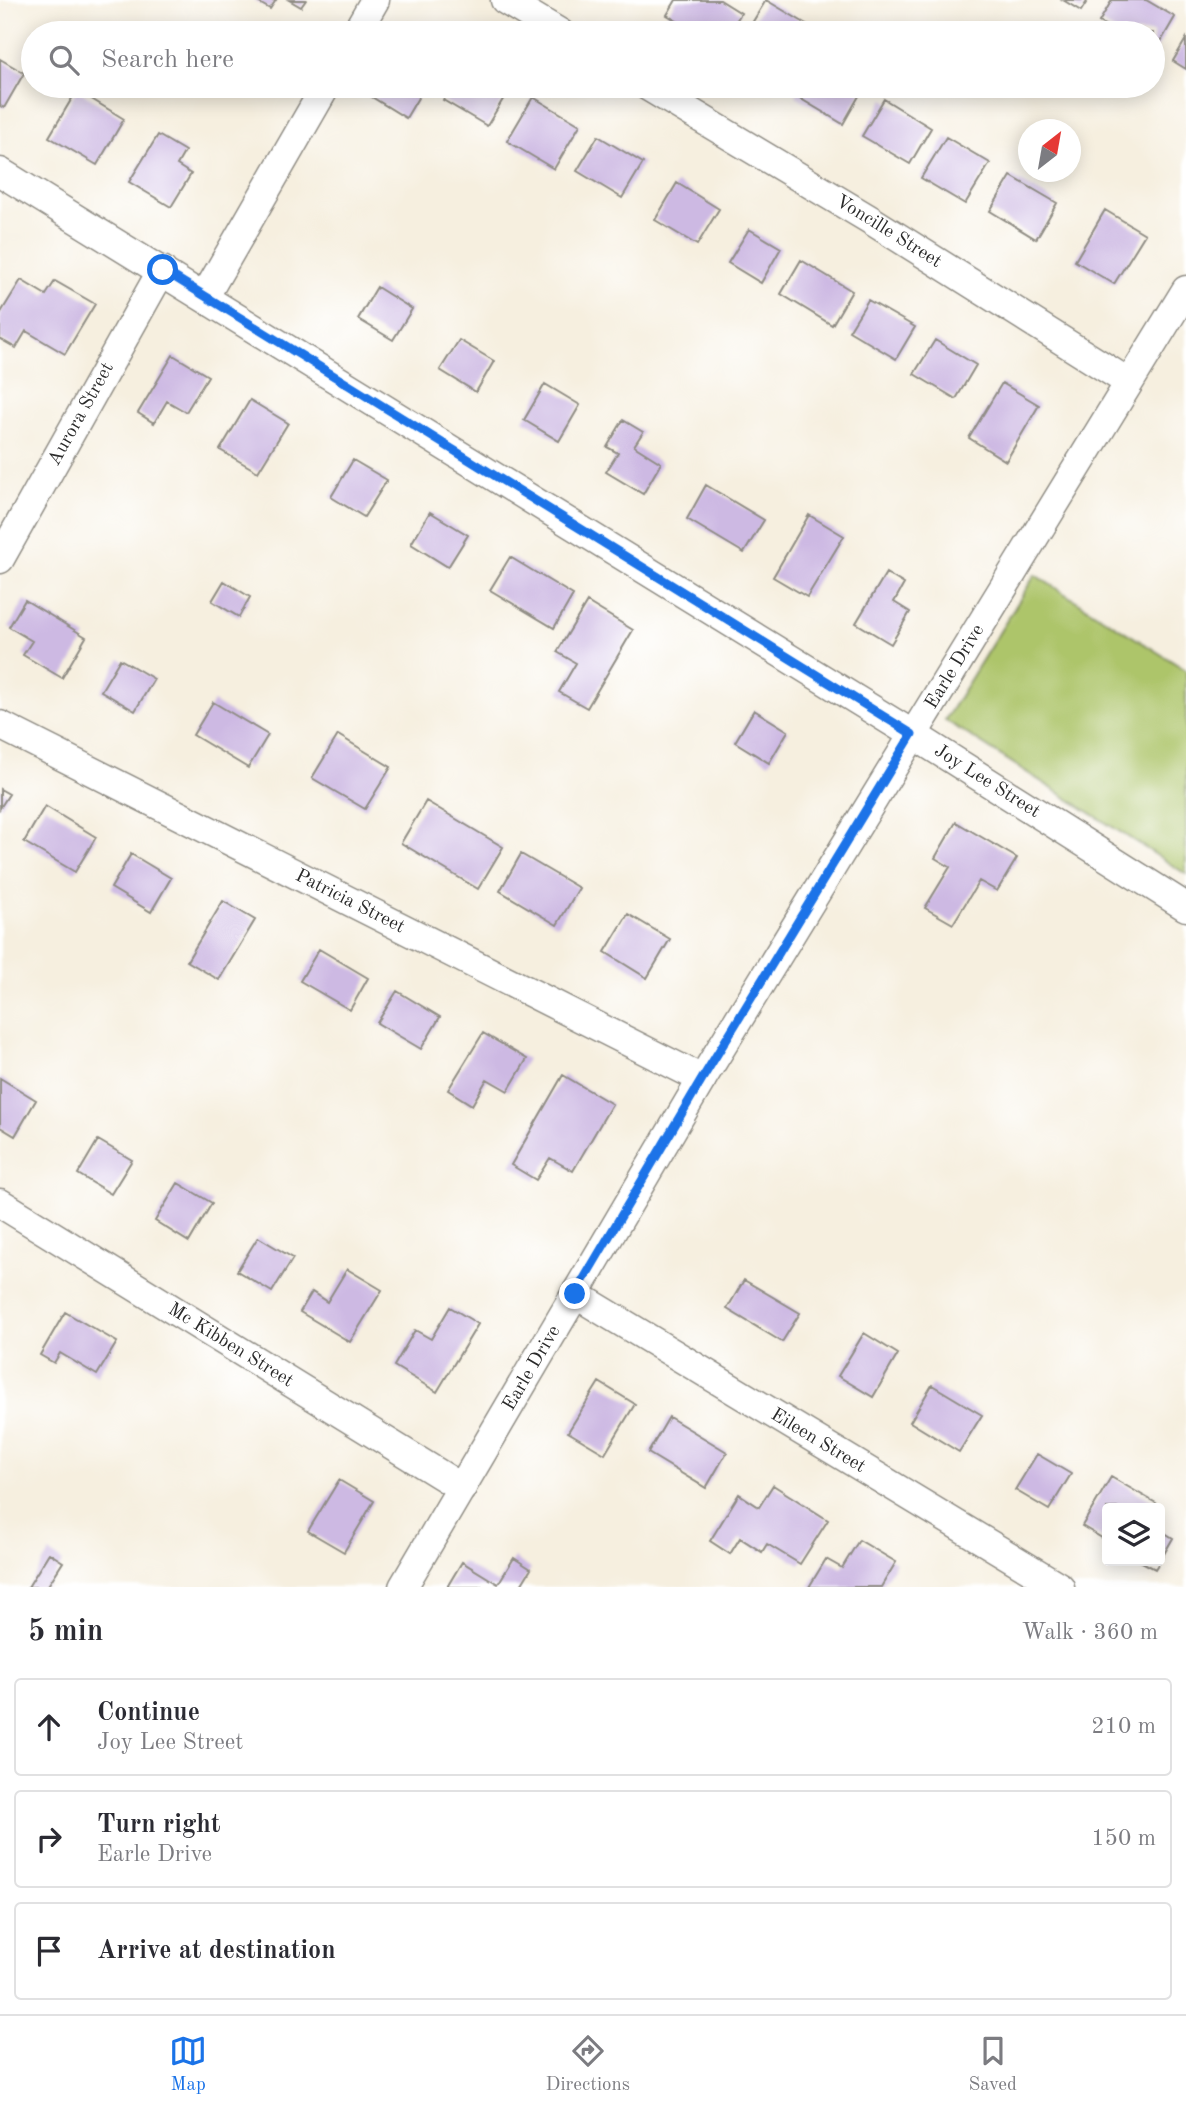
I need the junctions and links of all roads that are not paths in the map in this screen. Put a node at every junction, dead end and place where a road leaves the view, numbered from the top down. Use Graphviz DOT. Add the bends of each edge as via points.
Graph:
graph roads {
  1 [pos="375,0"];
  2 [pos="505,0"];
  3 [pos="363,21"];
  4 [pos="540,21"];
  5 [pos="319,98"];
  6 [pos="667,98"];
  7 [pos="0,172"];
  8 [pos="163,270"];
  9 [pos="1186,290"];
  10 [pos="205,296"];
  11 [pos="1128,382"];
  12 [pos="0,559"];
  13 [pos="0,725"];
  14 [pos="912,734"];
  15 [pos="1186,907"];
  16 [pos="702,1079"];
  17 [pos="0,1203"];
  18 [pos="575,1294"];
  19 [pos="462,1488"];
  20 [pos="403,1587"];
  21 [pos="1060,1587"];
  1 -- 3 [label="street"];
  2 -- 4 [label="street"];
  5 -- 10 [label="street"];
  6 -- 11 [label="street, Voncille Street"];
  7 -- 8 [label="street, Joy Lee Street"];
  8 -- 10 [label="street, Joy Lee Street"];
  8 -- 12 [label="street, Aurora Street"];
  9 -- 11 [label="street, Earle Drive"];
  10 -- 14 [label="street, Joy Lee Street"];
  11 -- 14 [label="street, Earle Drive"];
  13 -- 16 [label="street, Patricia Street"];
  14 -- 15 [label="street, Joy Lee Street"];
  14 -- 16 [label="street, Earle Drive"];
  16 -- 18 [label="street, Earle Drive"];
  17 -- 19 [label="street, Mc Kibben Street"];
  18 -- 19 [label="street, Earle Drive"];
  18 -- 21 [label="street, Eileen Street"];
  19 -- 20 [label="street, Earle Drive"];
}
